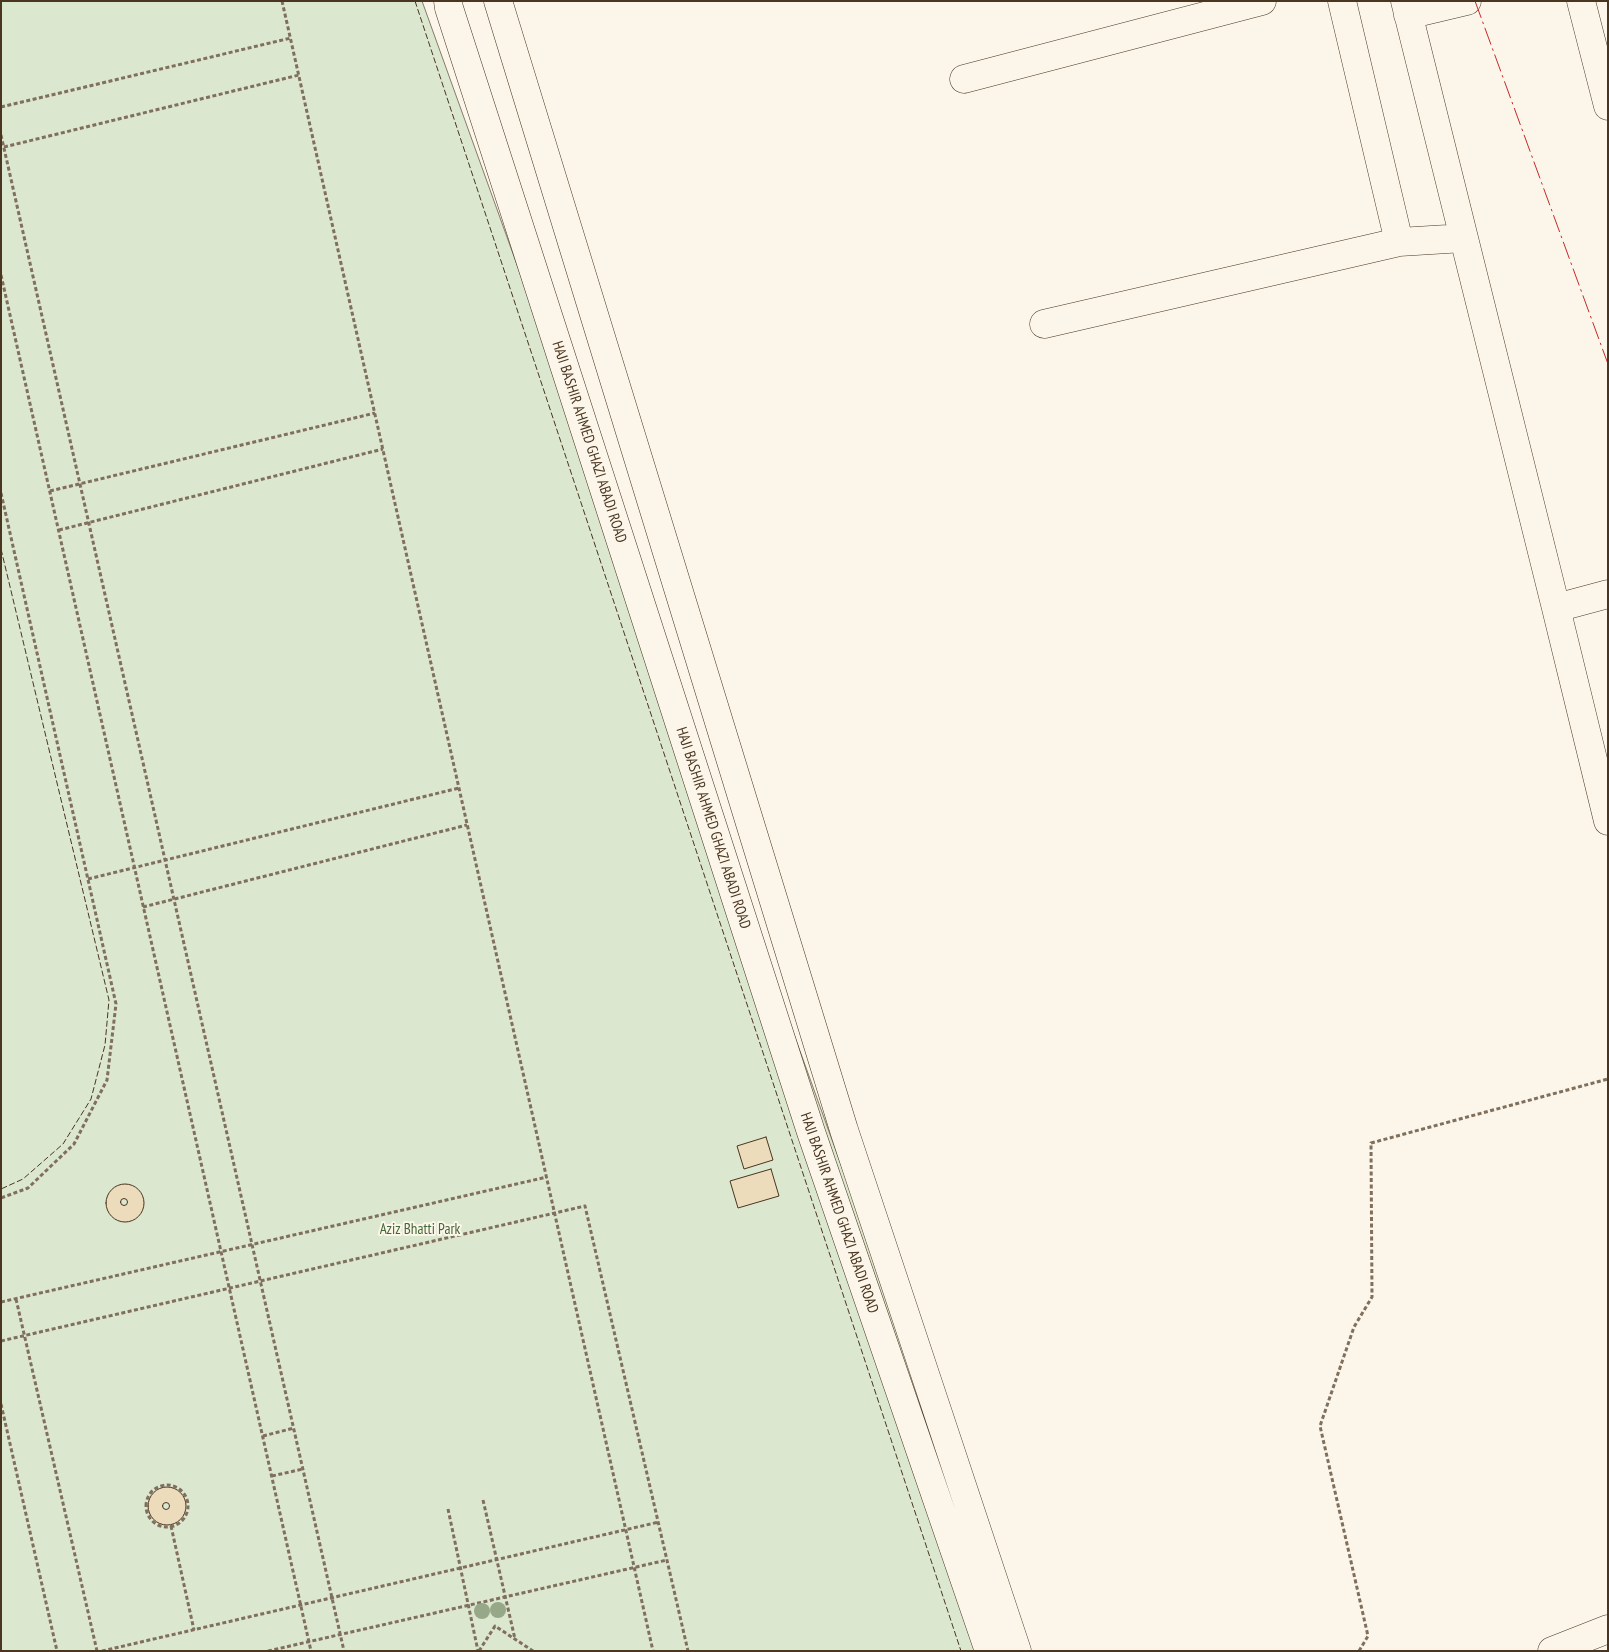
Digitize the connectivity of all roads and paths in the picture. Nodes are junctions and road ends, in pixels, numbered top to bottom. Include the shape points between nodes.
1 (282, 1) edge
2 (448, 1) edge
3 (498, 1) edge
4 (1262, 1) edge
5 (1342, 1) edge
6 (1467, 1) edge
7 (1581, 1) edge
8 (1406, 8) edge
9 (291, 38) junction
10 (299, 75) junction
11 (964, 79) dead end
12 (1608, 106) edge
13 (1, 107) edge
14 (1, 134) edge
15 (4, 147) junction
16 (1464, 238) junction
17 (1399, 242) junction
18 (1, 275) edge
19 (1044, 324) dead end
20 (375, 413) junction
21 (383, 449) junction
22 (80, 483) junction
23 (50, 490) junction
24 (1, 493) edge
25 (89, 523) junction
26 (59, 530) junction
27 (1608, 594) edge
28 (1556, 608) junction
29 (460, 788) junction
30 (1608, 822) edge
31 (468, 824) junction
32 (165, 859) junction
33 (134, 867) junction
34 (88, 879) junction
35 (174, 899) junction
36 (143, 907) junction
37 (1608, 1079) edge
38 (547, 1177) junction
39 (1, 1198) edge
40 (555, 1213) junction
41 (252, 1245) junction
42 (221, 1252) junction
43 (260, 1281) junction
44 (229, 1289) junction
45 (16, 1299) junction
46 (1, 1302) edge
47 (24, 1335) junction
48 (1, 1341) edge
49 (1, 1404) edge
50 (294, 1428) junction
51 (262, 1436) junction
52 (303, 1469) junction
53 (272, 1476) junction
54 (483, 1500) dead end
55 (448, 1509) dead end
56 (659, 1522) junction
57 (171, 1526) junction
58 (627, 1530) junction
59 (496, 1560) junction
60 (667, 1560) junction
61 (635, 1567) junction
62 (505, 1596) junction
63 (332, 1598) junction
64 (300, 1605) junction
65 (468, 1605) junction
66 (1608, 1628) edge
67 (194, 1630) junction
68 (340, 1634) junction
69 (515, 1639) junction
70 (309, 1642) junction
71 (57, 1651) edge
72 (97, 1651) edge
73 (102, 1651) edge
74 (268, 1651) edge
75 (311, 1651) edge
76 (344, 1651) edge
77 (479, 1651) edge
78 (533, 1651) edge
79 (653, 1651) edge
80 (688, 1651) edge
81 (989, 1651) edge
82 (1017, 1651) edge
83 (1359, 1651) edge
84 (1552, 1651) edge

1 - 9 path
2 - 81 street, HAJI BASHIR AHMED GHAZI ABADI ROAD via 811,1132
3 - 82 street, HAJI BASHIR AHMED GHAZI ABADI ROAD via 841,1120
4 - 11 street
5 - 17 street
6 - 8 street
7 - 12 street
8 - 16 street
9 - 10 path
9 - 13 path
10 - 15 path
10 - 20 path
14 - 15 path
15 - 22 path
16 - 17 street
16 - 28 street
17 - 19 street
18 - 23 path
20 - 21 path
20 - 22 path
21 - 25 path
21 - 29 path
22 - 23 path
22 - 25 path
23 - 26 path
24 - 34 path
25 - 26 path
25 - 32 path
26 - 33 path
27 - 28 street
28 - 30 street
29 - 31 path
29 - 32 path
31 - 35 path
31 - 38 path
32 - 33 path
32 - 35 path
33 - 34 path
33 - 36 path
34 - 39 path via 116,1004 107,1080 74,1144 28,1188
35 - 36 path
35 - 41 path
36 - 42 path
37 - 83 path via 1371,1143 1372,1297 1354,1327 1320,1426 1368,1636
38 - 40 path
38 - 41 path
40 - 43 path
40 - 56 path via 585,1206
40 - 58 path
41 - 42 path
41 - 43 path
42 - 44 path
42 - 45 path
43 - 44 path
43 - 50 path
44 - 47 path
44 - 51 path
45 - 46 path
45 - 47 path
47 - 48 path
47 - 72 path
49 - 71 path
50 - 51 path
50 - 52 path
51 - 53 path
52 - 53 path
52 - 63 path
53 - 64 path
54 - 59 path
55 - 65 path
56 - 58 path
56 - 60 path
57 - 57 path via 160,1526 147,1510 152,1491 164,1485 182,1491 188,1503 186,1517
57 - 67 path
58 - 59 path
58 - 61 path
59 - 62 path
59 - 63 path
60 - 61 path
60 - 80 path
61 - 62 path
61 - 79 path
62 - 65 path
62 - 69 path
63 - 64 path
63 - 68 path
64 - 67 path
64 - 70 path
65 - 68 path
65 - 77 path
66 - 84 street
67 - 73 path
68 - 70 path
68 - 76 path
69 - 77 path via 495,1626
69 - 78 path
70 - 74 path
70 - 75 path

